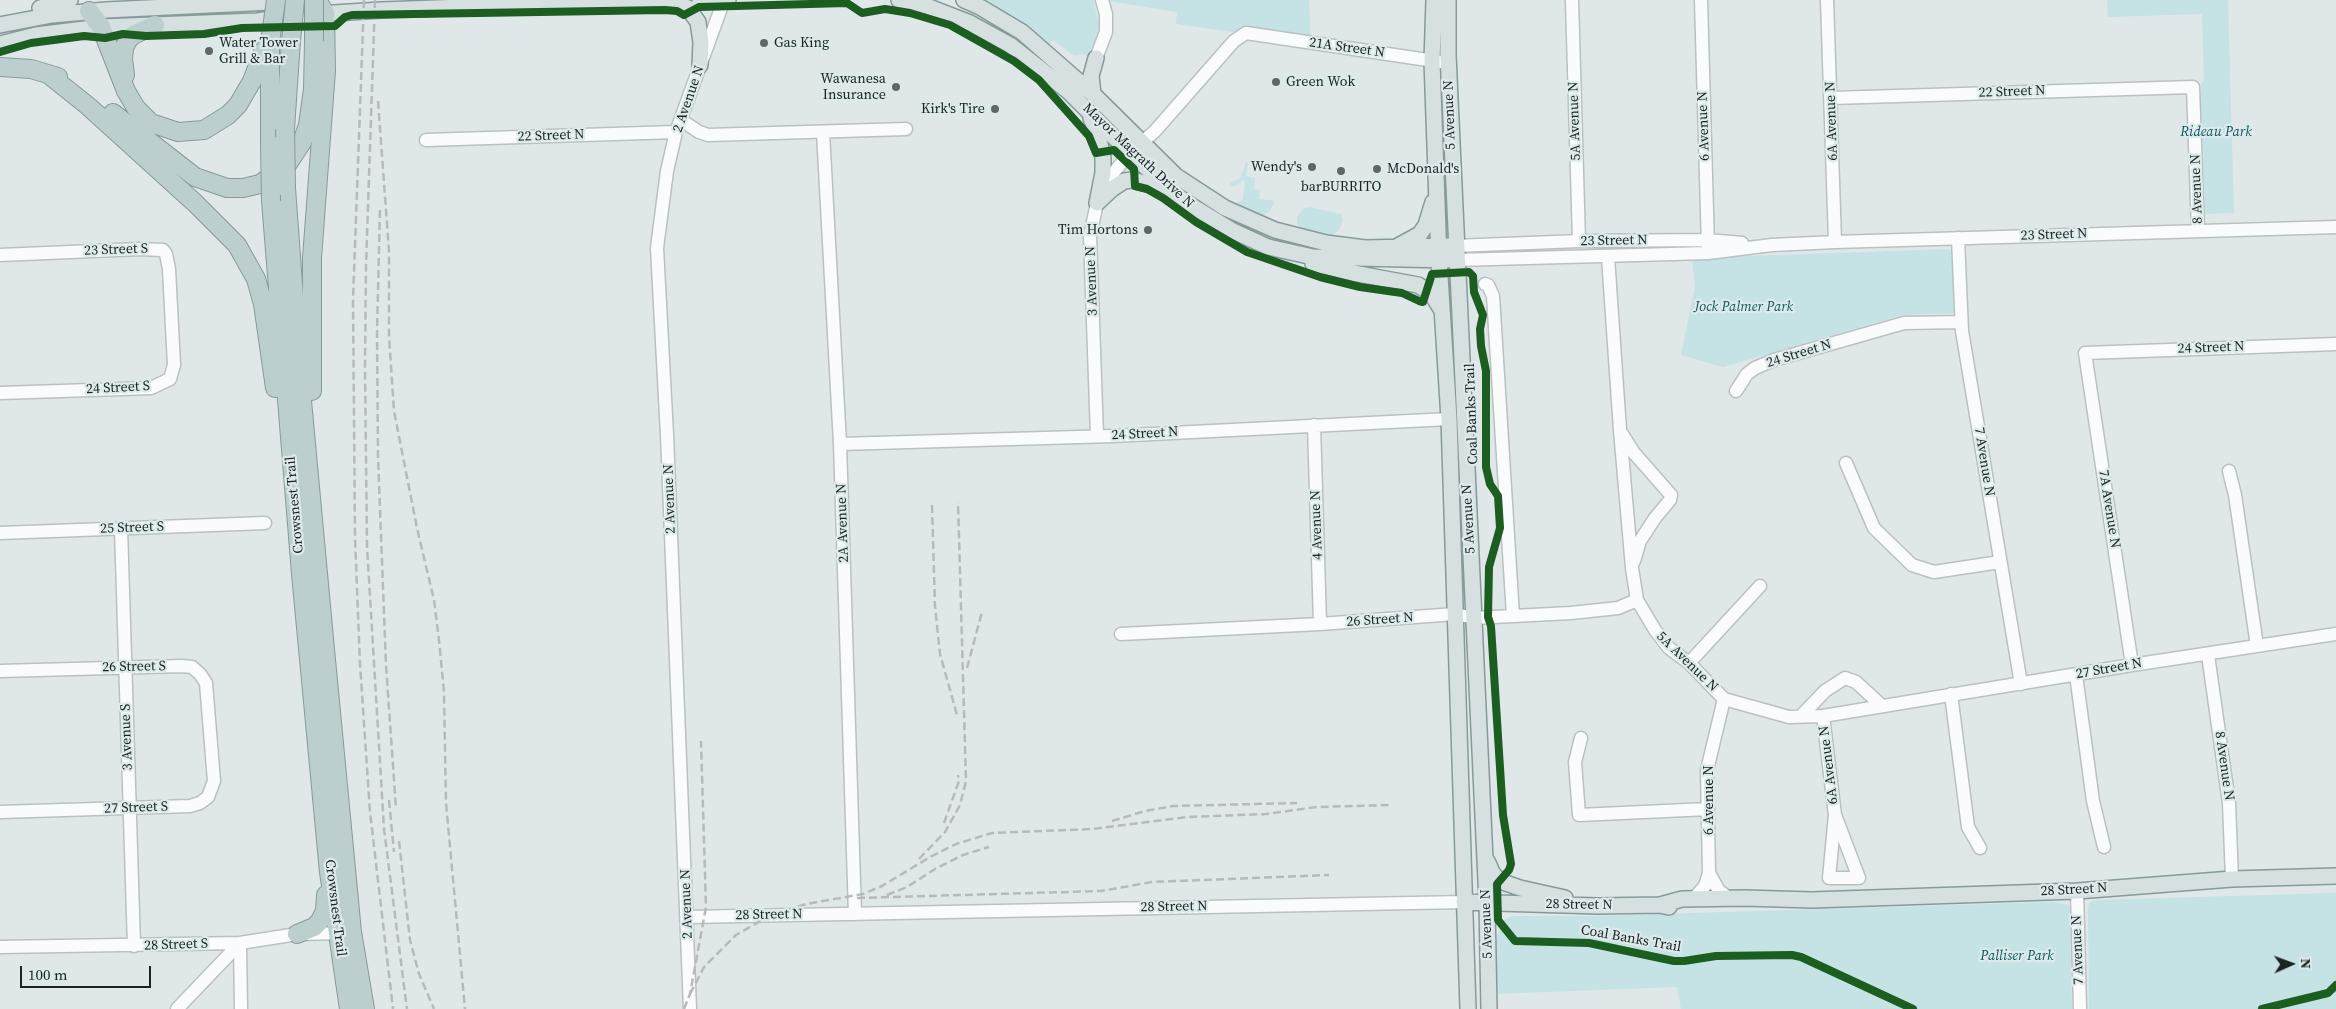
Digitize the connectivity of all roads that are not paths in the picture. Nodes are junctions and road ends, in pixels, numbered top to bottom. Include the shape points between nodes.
1 (70, 0) edge
2 (276, 0) edge
3 (295, 0) edge
4 (659, 0) edge
5 (668, 0) edge
6 (700, 0) edge
7 (726, 0) edge
8 (900, 0) edge
9 (964, 0) edge
10 (1102, 0) edge
11 (1434, 0) edge
12 (1448, 0) edge
13 (1572, 0) edge
14 (1701, 0) edge
15 (1827, 0) edge
16 (317, 3) edge
17 (121, 4) edge
18 (106, 5) edge
19 (89, 12) junction
20 (0, 24) edge
21 (155, 25) junction
22 (110, 27) junction
23 (1246, 33) joint
24 (270, 42) junction
25 (0, 44) edge
26 (1096, 58) junction
27 (1432, 61) junction
28 (1448, 62) junction
29 (700, 65) junction
30 (0, 67) edge
31 (1064, 69) junction
32 (48, 74) junction
33 (2193, 87) joint
34 (126, 90) junction
35 (1093, 94) junction
36 (1831, 98) junction
37 (1089, 112) junction
38 (678, 126) junction
39 (906, 129) dead end
40 (823, 132) junction
41 (426, 140) dead end
42 (1142, 143) junction
43 (1130, 153) junction
44 (1436, 184) junction
45 (1173, 191) junction
46 (1097, 204) junction
47 (2336, 227) edge
48 (2198, 231) junction
49 (1958, 238) junction
50 (1579, 241) junction
51 (1835, 242) junction
52 (1708, 246) junction
53 (1395, 248) junction
54 (1279, 250) junction
55 (1439, 253) junction
56 (1456, 253) junction
57 (0, 255) edge
58 (1608, 256) junction
59 (1486, 284) dead end
60 (1442, 311) junction
61 (172, 317) joint
62 (1961, 322) junction
63 (2336, 344) edge
64 (2085, 353) joint
65 (1736, 391) dead end
66 (0, 393) edge
67 (1449, 420) junction
68 (1314, 425) junction
69 (1620, 430) junction
70 (1097, 436) junction
71 (840, 444) junction
72 (1846, 462) dead end
73 (2229, 471) dead end
74 (265, 523) dead end
75 (121, 528) junction
76 (0, 533) edge
77 (2000, 562) junction
78 (1632, 568) junction
79 (318, 572) junction
80 (301, 574) junction
81 (1760, 586) dead end
82 (1637, 600) junction
83 (1455, 614) junction
84 (1513, 616) junction
85 (1474, 618) junction
86 (1320, 624) junction
87 (1121, 634) dead end
88 (2336, 636) edge
89 (2258, 646) junction
90 (2208, 655) junction
91 (1688, 663) junction
92 (2132, 665) junction
93 (124, 667) junction
94 (0, 671) edge
95 (2076, 675) junction
96 (2021, 684) junction
97 (1951, 694) junction
98 (1724, 699) junction
99 (1882, 706) junction
100 (1801, 716) junction
101 (1823, 716) junction
102 (211, 737) joint
103 (1580, 738) dead end
104 (130, 808) junction
105 (1708, 809) junction
106 (0, 812) edge
107 (1835, 815) junction
108 (2104, 847) dead end
109 (1980, 848) dead end
110 (1484, 851) junction
111 (329, 872) junction
112 (1709, 873) junction
113 (2336, 876) edge
114 (2232, 879) junction
115 (2077, 891) junction
116 (1729, 898) junction
117 (1693, 899) junction
118 (1812, 900) junction
119 (1464, 902) junction
120 (1487, 903) junction
121 (1660, 905) junction
122 (1598, 906) junction
123 (855, 914) junction
124 (688, 917) junction
125 (344, 933) junction
126 (297, 934) junction
127 (240, 943) junction
128 (134, 946) junction
129 (0, 947) edge
130 (177, 1009) edge
131 (242, 1009) edge
132 (349, 1009) edge
133 (365, 1009) edge
134 (690, 1009) edge
135 (1468, 1009) edge
136 (1489, 1009) edge
137 (2080, 1009) edge

1 - 20 main road via 26,12
2 - 24 highway, Crowsnest Trail, bridge
3 - 79 highway, Crowsnest Trail, bridge via 285,129 286,188
4 - 16 main road
5 - 29 main road via 688,8 698,22
6 - 7 main road
7 - 29 street, 2 Avenue N
8 - 37 main road, Mayor Magrath Drive N via 946,13 1010,45
9 - 31 main road, Mayor Magrath Drive N via 1022,32
10 - 26 street via 1106,32
11 - 27 main road, 5 Avenue N
12 - 28 main road, 5 Avenue N
13 - 50 street, 5A Avenue N
14 - 52 street, 6 Avenue N
15 - 36 street, 6A Avenue N
16 - 17 main road
16 - 21 main road via 256,21
16 - 32 highway, bridge via 308,125 287,166 260,184 243,188 220,186 195,177 94,98 66,80
16 - 79 highway via 325,110 311,296
17 - 18 main road
17 - 22 main road
18 - 19 main road
18 - 22 main road
19 - 20 main road
19 - 22 highway
21 - 22 main road
21 - 34 highway via 133,35 124,48
22 - 25 main road via 36,35
22 - 34 highway
23 - 27 street, 21A Street N
23 - 42 street, 3 Avenue N via 1234,41
24 - 34 highway via 238,105 204,130 178,132 151,123 136,108
24 - 80 highway, Crowsnest Trail, bridge via 271,201
26 - 31 main road via 1085,66
26 - 35 main road via 1091,76
27 - 28 street, 21A Street N
27 - 44 main road, 5 Avenue N
28 - 56 main road, 5 Avenue N
29 - 38 street, 2 Avenue N
30 - 32 highway
31 - 35 main road, Mayor Magrath Drive N
32 - 80 highway via 213,219 248,261 263,304
33 - 36 street, 22 Street N
33 - 48 street, 8 Avenue N
35 - 42 main road, Mayor Magrath Drive N
36 - 51 street, 6A Avenue N
37 - 43 main road, Mayor Magrath Drive N
37 - 46 main road via 1103,158
38 - 40 street via 708,134
38 - 41 street, 22 Street N
38 - 124 street, 2 Avenue N via 667,171 657,248
39 - 40 street
40 - 71 street, 2A Avenue N
42 - 43 street, 3 Avenue N
42 - 53 main road, Mayor Magrath Drive N via 1196,191 1253,222 1326,243
43 - 45 main road, Mayor Magrath Drive N
43 - 46 street, 3 Avenue N via 1106,183
44 - 53 main road via 1432,208 1420,234
44 - 55 main road, 5 Avenue N
45 - 46 main road via 1132,180 1112,189
45 - 54 main road, Mayor Magrath Drive N via 1214,221
46 - 70 street, 3 Avenue N via 1090,236
47 - 48 street, 23 Street N
48 - 49 street, 23 Street N
49 - 51 street, 23 Street N
49 - 62 street, 7 Avenue N
50 - 52 street, 23 Street N
50 - 56 street, 23 Street N
51 - 52 street, 23 Street N
52 - 58 street, 23 Street N
53 - 55 main road, Mayor Magrath Drive N
54 - 55 main road, Mayor Magrath Drive N via 1320,257
54 - 60 main road via 1323,266 1418,285 1432,293
55 - 56 main road, Mayor Magrath Drive N
55 - 60 main road, 5 Avenue N
56 - 58 street, 23 Street N
56 - 85 main road, 5 Avenue N
57 - 61 street, 23 Street S via 163,250 169,269
58 - 69 street, 5A Avenue N
59 - 84 street via 1494,296
60 - 67 main road, 5 Avenue N
61 - 66 street, 24 Street S via 174,365 170,379 162,384 151,388
62 - 65 street, 24 Street N via 1904,323 1774,360 1747,374
62 - 77 street, 7 Avenue N
63 - 64 street, 24 Street N
64 - 92 street, 7A Avenue N
67 - 68 street, 24 Street N
67 - 83 main road, 5 Avenue N
68 - 70 street, 24 Street N
68 - 86 street, 4 Avenue N
69 - 78 street, 5A Avenue N
69 - 78 street, 5A Avenue N via 1634,453 1671,495 1640,542
70 - 71 street, 24 Street N
71 - 123 street, 2A Avenue N
72 - 77 street via 1874,528 1912,565 1934,572
73 - 89 street via 2236,495
74 - 75 street, 25 Street S
75 - 76 street, 25 Street S
75 - 93 street, 3 Avenue S
77 - 96 street, 7 Avenue N
78 - 82 street, 5A Avenue N
79 - 125 highway, Crowsnest Trail
80 - 111 highway, Crowsnest Trail
81 - 91 street
82 - 84 street, 26 Street N via 1618,608
82 - 91 street, 5A Avenue N via 1655,630
83 - 85 street, 26 Street N
83 - 86 street, 26 Street N
83 - 119 main road, 5 Avenue N
84 - 85 street, 26 Street N
85 - 110 main road, 5 Avenue N
86 - 87 street, 26 Street N
88 - 89 street, 27 Street N
89 - 90 street, 27 Street N
90 - 92 street, 27 Street N
90 - 114 street, 8 Avenue N via 2229,803
91 - 98 street, 5A Avenue N
92 - 95 street, 27 Street N
93 - 94 street, 26 Street S
93 - 102 street, 26 Street S via 182,666 195,669 206,683
93 - 104 street, 3 Avenue S
95 - 96 street, 27 Street N
95 - 108 street via 2093,801
96 - 97 street, 27 Street N
97 - 99 street, 27 Street N
97 - 109 street via 1968,827
98 - 100 street, 27 Street N via 1789,717
98 - 105 street, 6 Avenue N via 1707,770
99 - 100 street via 1856,682 1846,678 1825,691
99 - 101 street, 27 Street N
100 - 101 street, 27 Street N
101 - 107 street, 6A Avenue N
102 - 104 street, 27 Street S via 214,781 204,800 190,806
103 - 105 street via 1575,762 1579,815
104 - 106 street, 27 Street S
104 - 128 street, 3 Avenue S
105 - 112 street, 6 Avenue N
107 - 107 street, 6A Avenue N via 1829,878 1859,878 1856,869
110 - 120 main road, 5 Avenue N
110 - 122 main road via 1492,874 1500,881
111 - 125 highway, Crowsnest Trail
111 - 126 highway via 323,917 314,927
112 - 116 street via 1719,891
112 - 117 street, 6 Avenue N via 1705,886
113 - 114 main road, 28 Street N
114 - 115 main road, 28 Street N
115 - 118 main road, 28 Street N
115 - 137 street, 7 Avenue N
116 - 117 main road, 28 Street N
116 - 118 main road, 28 Street N
117 - 121 main road, 28 Street N
118 - 121 main road, 28 Street N via 1746,908 1680,910
119 - 120 main road, 28 Street N
119 - 123 street, 28 Street N
119 - 135 main road, 5 Avenue N
120 - 122 main road, 28 Street N
120 - 136 main road, 5 Avenue N
121 - 122 main road, 28 Street N
123 - 124 street, 28 Street N
124 - 134 street, 2 Avenue N
125 - 126 street, 28 Street S
125 - 132 highway, Crowsnest Trail
125 - 133 highway, Crowsnest Trail
126 - 127 street, 28 Street S
127 - 128 street, 28 Street S
127 - 130 street
127 - 131 street
128 - 129 street, 28 Street S

